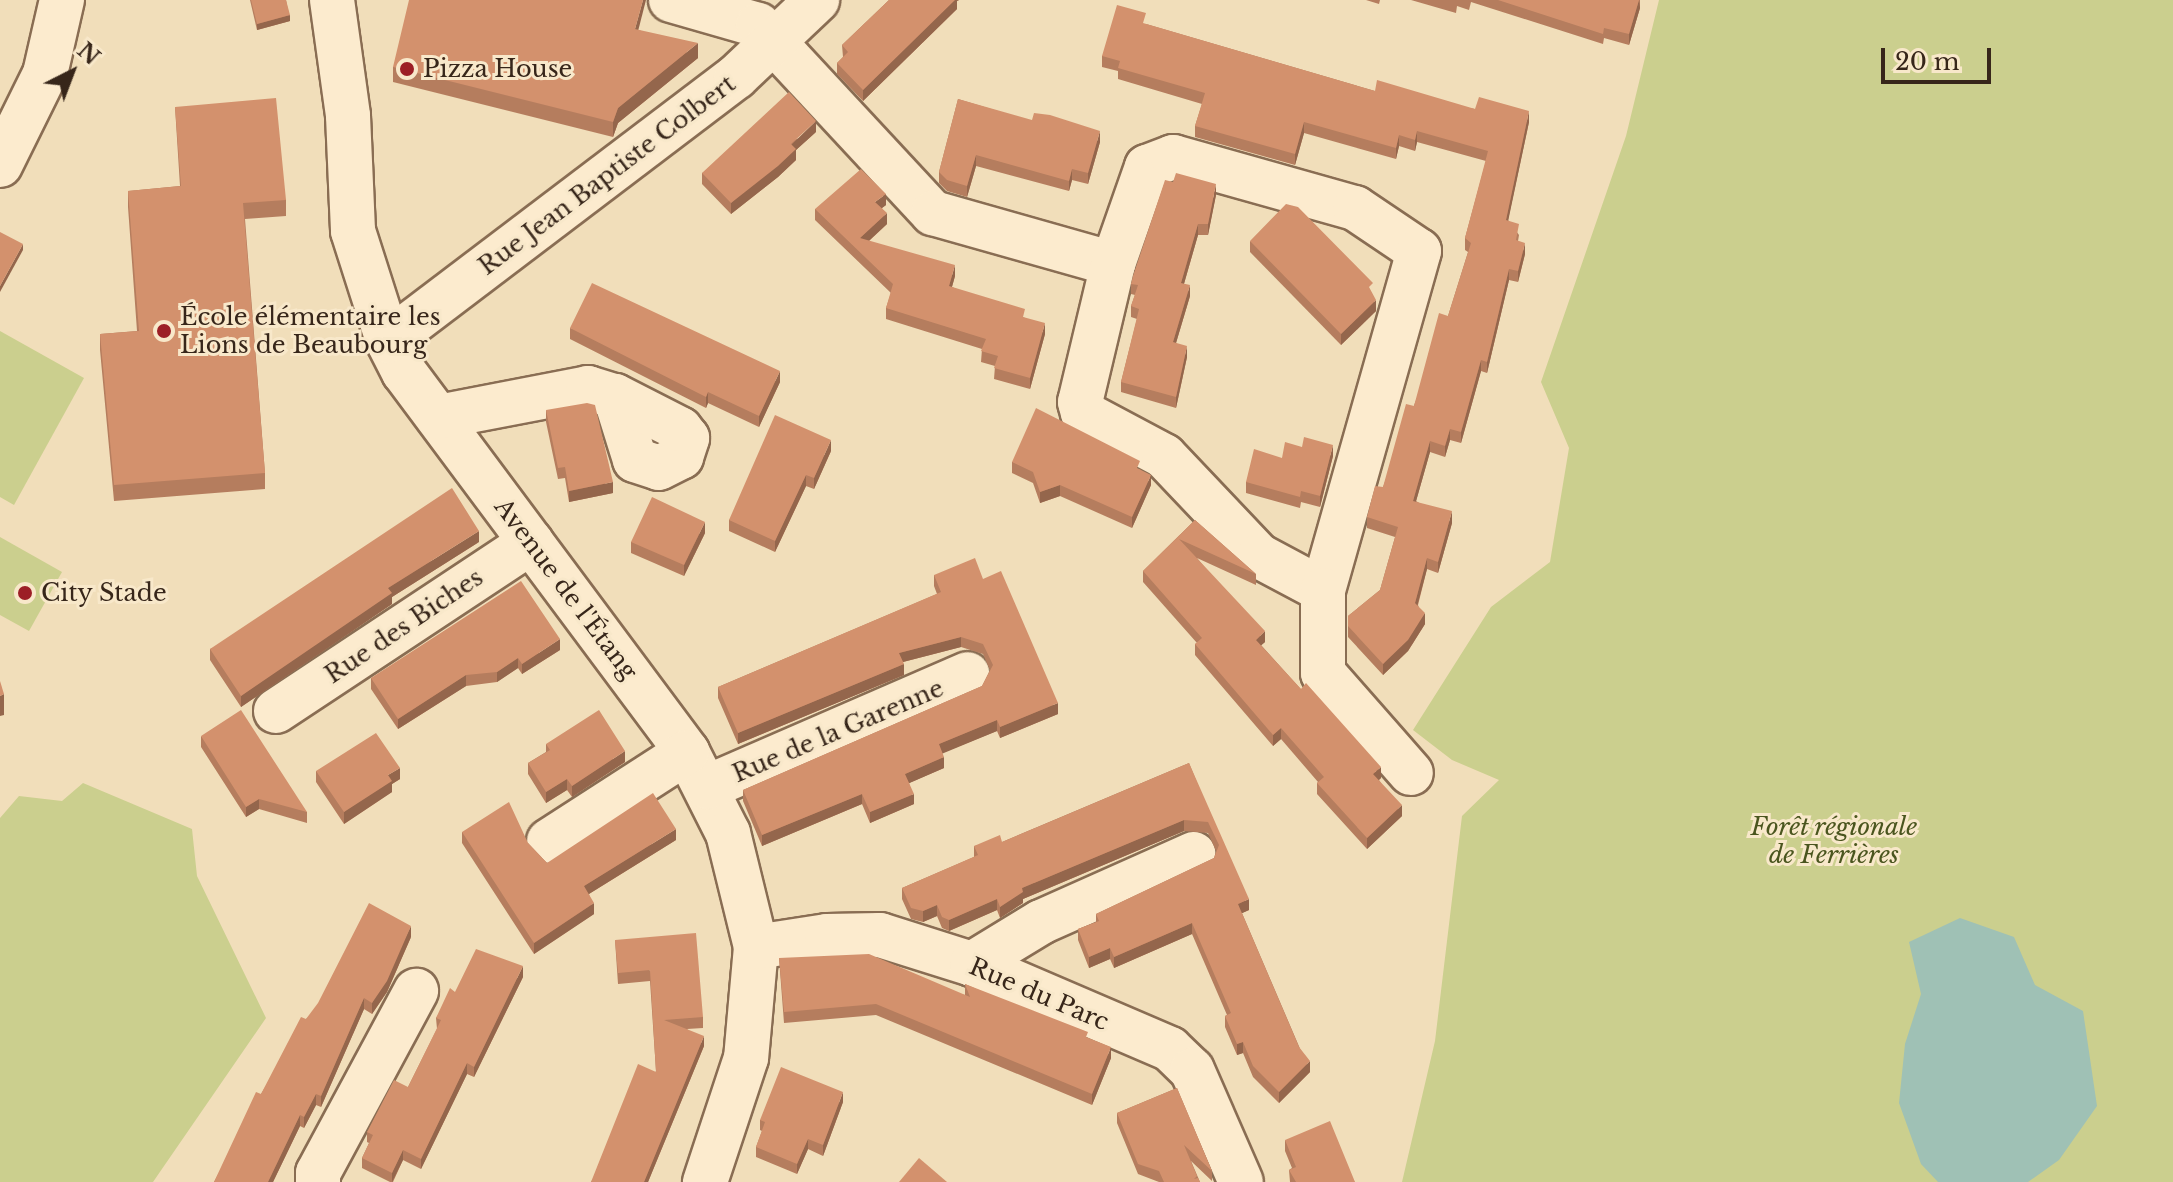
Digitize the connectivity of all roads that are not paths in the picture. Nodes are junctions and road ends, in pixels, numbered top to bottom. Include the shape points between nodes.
1 (62, 0) edge
2 (332, 0) edge
3 (671, 0) edge
4 (817, 0) edge
5 (774, 41) junction
6 (0, 165) edge
7 (1113, 264) junction
8 (388, 341) junction
9 (615, 396) dead end
10 (438, 417) junction
11 (531, 542) junction
12 (1323, 590) junction
13 (968, 674) dead end
14 (276, 711) dead end
15 (698, 769) junction
16 (1411, 773) dead end
17 (549, 841) dead end
18 (1194, 854) dead end
19 (756, 947) junction
20 (972, 964) junction
21 (416, 991) dead end
22 (318, 1182) edge
23 (705, 1182) edge
24 (1241, 1182) edge

1 - 6 street via 45,74
2 - 8 street, Avenue de l'Étang via 348,116 353,231
3 - 5 street via 758,25
4 - 5 street, Rue Jean Baptiste Colbert
5 - 7 street via 933,213
5 - 8 street, Rue Jean Baptiste Colbert via 736,77
7 - 12 street via 1080,402 1083,413 1164,456 1259,556
7 - 12 street via 1147,167 1173,157 1355,208 1419,251
8 - 10 street, Avenue de l'Étang
9 - 10 street via 588,388
10 - 11 street, Avenue de l'Étang
11 - 14 street, Rue des Biches
11 - 15 street, Avenue de l'Étang
12 - 16 street via 1323,673
13 - 15 street, Rue de la Garenne
15 - 17 street, Rue de la Garenne
15 - 19 street, Avenue de l'Étang via 728,833
18 - 20 street via 1041,922
19 - 20 street, Rue du Parc via 827,936 880,935
19 - 23 street, Avenue de l'Étang via 746,1058
20 - 24 street, Rue du Parc via 1182,1057
21 - 22 street via 318,1173

